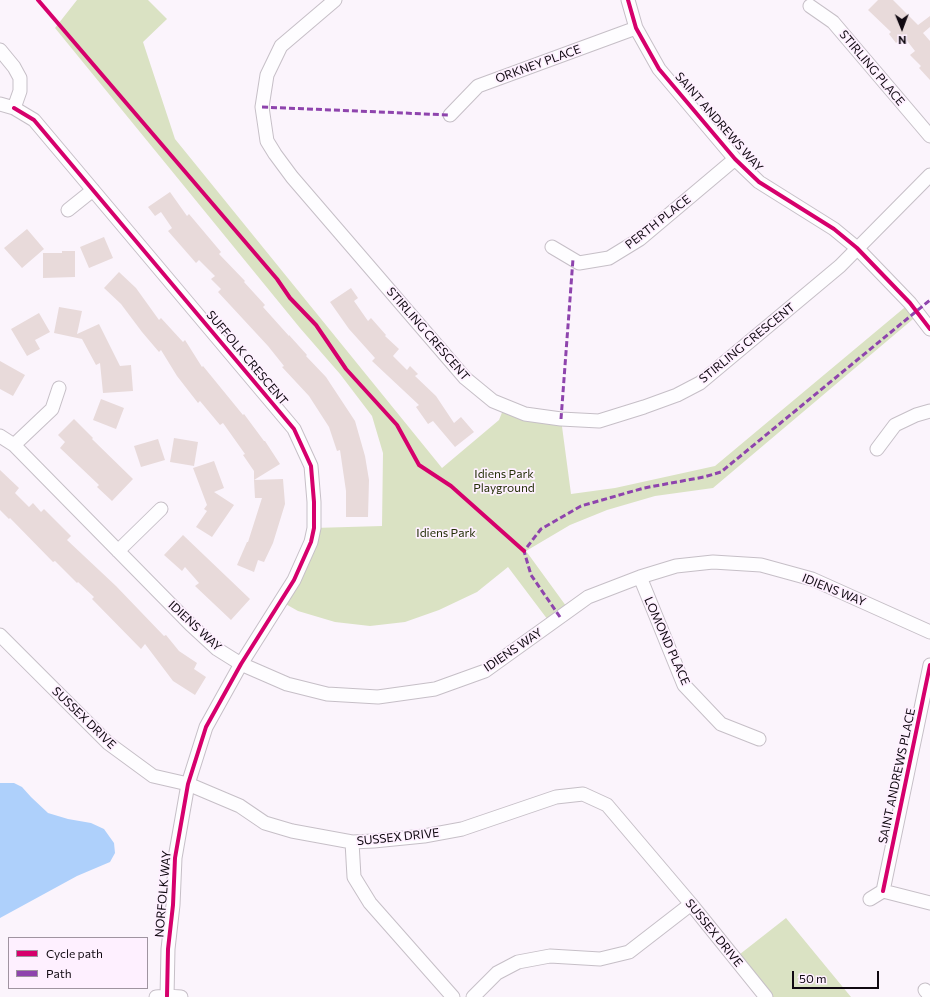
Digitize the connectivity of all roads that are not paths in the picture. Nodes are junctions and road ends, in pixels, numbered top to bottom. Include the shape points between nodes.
1 (335, 0) edge
2 (628, 0) edge
3 (810, 6) dead end
4 (636, 28) junction
5 (0, 50) edge
6 (0, 104) edge
7 (14, 108) junction
8 (450, 115) dead end
9 (930, 136) edge
10 (735, 159) junction
11 (930, 175) edge
12 (93, 190) junction
13 (68, 210) dead end
14 (552, 247) dead end
15 (857, 248) junction
16 (930, 329) edge
17 (59, 388) dead end
18 (930, 411) edge
19 (0, 436) edge
20 (14, 445) junction
21 (877, 449) dead end
22 (161, 509) dead end
23 (118, 551) junction
24 (640, 577) junction
25 (930, 632) edge
26 (0, 635) edge
27 (241, 664) junction
28 (930, 665) edge
29 (759, 739) dead end
30 (188, 784) junction
31 (352, 842) junction
32 (883, 891) junction
33 (870, 899) dead end
34 (930, 903) edge
35 (691, 904) junction
36 (163, 997) edge
37 (181, 997) edge
38 (453, 997) edge
39 (473, 997) edge
40 (766, 997) edge

1 - 15 street, STIRLING CRESCENT via 280,46 267,75 262,107 267,141 292,177 465,378 493,401 525,414 599,421 676,395 700,383 840,266
2 - 4 street, SAINT ANDREWS WAY
3 - 9 street, STIRLING PLACE via 833,22
4 - 8 street, ORKNEY PLACE via 478,86
4 - 10 street, SAINT ANDREWS WAY via 659,69
5 - 7 street via 20,78 20,91
6 - 7 street, SUFFOLK CRESCENT
7 - 12 street, SUFFOLK CRESCENT via 34,120
10 - 14 street, PERTH PLACE via 640,239 609,258 579,263
10 - 15 street, SAINT ANDREWS WAY via 759,182 834,230
11 - 15 street
12 - 13 street
12 - 27 street, SUFFOLK CRESCENT via 294,429 311,466 314,502 311,542 282,602
15 - 16 street, SAINT ANDREWS WAY via 910,303
17 - 20 street via 52,409
18 - 21 street via 895,425
19 - 20 street, IDIENS WAY
20 - 23 street, IDIENS WAY
22 - 23 street
23 - 27 street, IDIENS WAY via 217,649
24 - 25 street, IDIENS WAY via 676,566 713,562 760,565 812,579
24 - 27 street, IDIENS WAY via 588,597 485,671 435,689 378,697 327,694 287,684
24 - 29 street, LOMOND PLACE via 684,685 721,724
26 - 30 street, SUSSEX DRIVE via 108,743 153,776
27 - 30 street, NORFOLK WAY via 206,728
28 - 32 street, SAINT ANDREWS PLACE
30 - 31 street, SUSSEX DRIVE via 240,806 266,823 292,831
30 - 36 street, NORFOLK WAY via 175,858 173,905
31 - 35 street, SUSSEX DRIVE via 424,836 462,829 556,797 583,794 607,805
31 - 38 street via 354,878 370,903
32 - 33 street
32 - 34 street
35 - 39 street via 629,952 600,959 550,956 518,962 497,973
35 - 40 street, SUSSEX DRIVE
36 - 37 street

